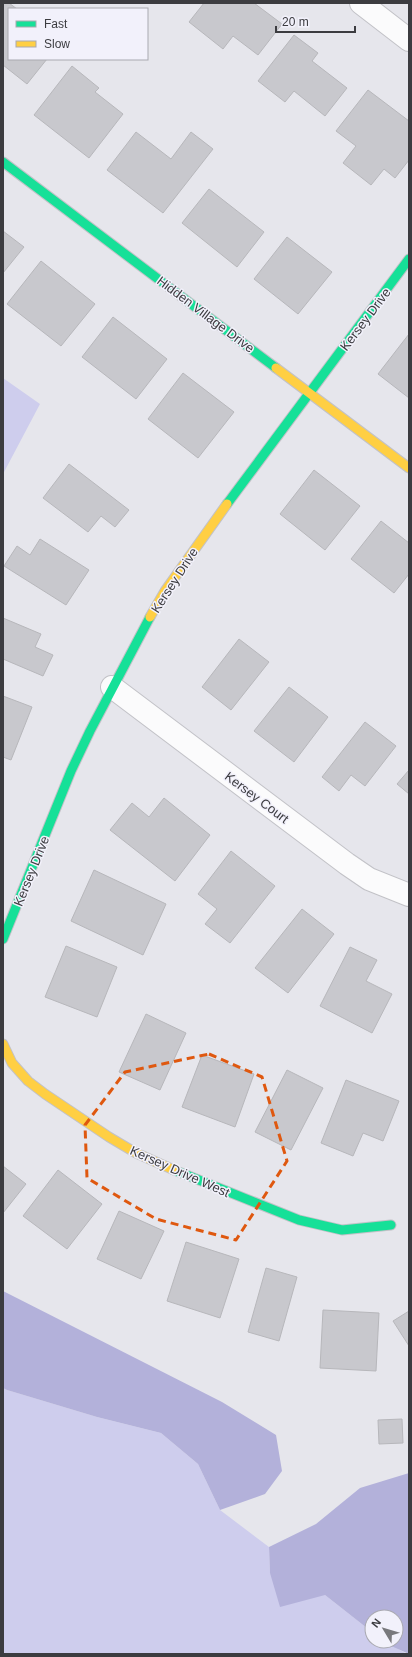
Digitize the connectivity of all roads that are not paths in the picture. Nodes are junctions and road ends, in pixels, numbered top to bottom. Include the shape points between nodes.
1 (361, 3) edge
2 (409, 40) edge
3 (3, 162) edge
4 (409, 259) edge
5 (310, 392) junction
6 (409, 468) edge
7 (112, 687) junction
8 (409, 895) edge
9 (3, 939) edge
10 (3, 1044) edge
11 (391, 1225) dead end

1 - 2 street
3 - 5 street, Hidden Village Drive
4 - 5 street, Kersey Drive
5 - 6 street, Hidden Village Drive
5 - 7 street, Kersey Drive via 165,591
7 - 8 street, Kersey Court via 347,864 369,879
7 - 9 street, Kersey Drive via 72,771
10 - 11 street, Kersey Drive West via 12,1063 44,1094 136,1153 193,1180 299,1220 342,1230

